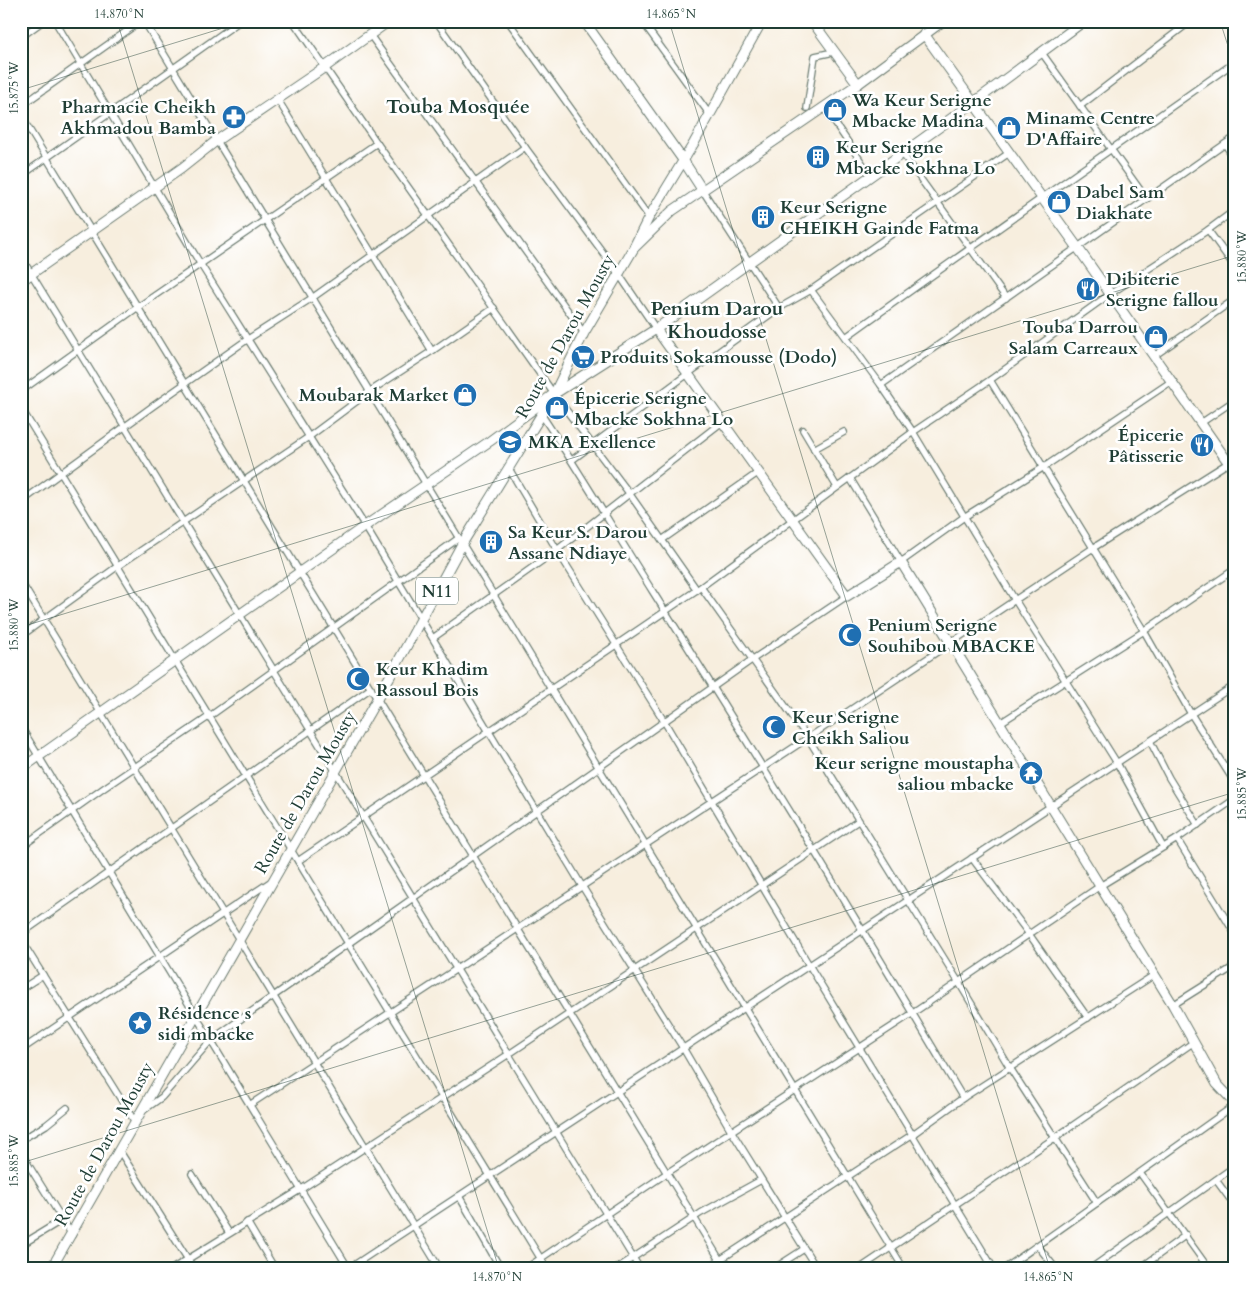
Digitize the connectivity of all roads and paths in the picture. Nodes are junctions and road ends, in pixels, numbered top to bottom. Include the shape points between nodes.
1 (43, 21) edge
2 (55, 21) edge
3 (143, 21) edge
4 (240, 21) edge
5 (292, 21) edge
6 (389, 21) edge
7 (436, 21) edge
8 (508, 21) edge
9 (584, 21) edge
10 (642, 21) edge
11 (762, 21) edge
12 (812, 21) edge
13 (943, 21) edge
14 (1084, 21) edge
15 (1192, 21) edge
16 (924, 34) junction
17 (370, 35) junction
18 (21, 37) edge
19 (833, 50) junction
20 (1042, 53) junction
21 (1235, 62) edge
22 (81, 64) junction
23 (325, 67) junction
24 (173, 69) junction
25 (858, 84) junction
26 (278, 100) junction
27 (973, 103) junction
28 (21, 106) edge
29 (1080, 106) junction
30 (824, 107) junction
31 (807, 108) dead end
32 (111, 113) junction
33 (710, 115) junction
34 (21, 116) edge
35 (1235, 137) edge
36 (216, 141) junction
37 (377, 143) junction
38 (1225, 144) junction
39 (524, 147) junction
40 (1111, 150) junction
41 (902, 153) junction
42 (1009, 153) junction
43 (47, 158) junction
44 (683, 160) junction
45 (1235, 160) edge
46 (21, 176) edge
47 (871, 176) junction
48 (327, 178) junction
49 (475, 182) junction
50 (154, 187) junction
51 (703, 191) junction
52 (1042, 198) junction
53 (1146, 198) junction
54 (938, 203) junction
55 (1235, 210) edge
56 (428, 216) junction
57 (649, 217) junction
58 (265, 220) junction
59 (1208, 230) junction
60 (92, 231) junction
61 (634, 248) junction
62 (970, 248) junction
63 (1078, 248) junction
64 (373, 254) junction
65 (21, 257) edge
66 (750, 262) junction
67 (201, 265) junction
68 (1235, 267) edge
69 (618, 273) junction
70 (32, 274) junction
71 (21, 281) edge
72 (811, 290) junction
73 (1110, 294) junction
74 (312, 298) junction
75 (1006, 298) junction
76 (1235, 300) edge
77 (138, 307) junction
78 (494, 308) junction
79 (779, 308) junction
80 (656, 329) junction
81 (584, 333) junction
82 (846, 337) junction
83 (248, 339) junction
84 (78, 349) junction
85 (432, 351) junction
86 (1154, 356) junction
87 (689, 373) junction
88 (990, 380) junction
89 (1172, 381) junction
90 (185, 384) junction
91 (881, 385) junction
92 (21, 391) edge
93 (369, 392) junction
94 (554, 394) junction
95 (1235, 400) edge
96 (21, 408) edge
97 (541, 414) junction
98 (722, 422) junction
99 (1201, 423) junction
100 (125, 426) junction
101 (803, 430) dead end
102 (844, 432) dead end
103 (913, 432) junction
104 (310, 436) junction
105 (593, 444) junction
106 (814, 450) junction
107 (572, 460) junction
108 (508, 467) junction
109 (1044, 467) junction
110 (1233, 469) edge
111 (759, 472) junction
112 (61, 473) junction
113 (850, 478) junction
114 (244, 481) junction
115 (426, 485) junction
116 (837, 487) junction
117 (629, 493) junction
118 (21, 502) edge
119 (604, 514) junction
120 (964, 517) junction
121 (792, 519) junction
122 (183, 522) junction
123 (365, 526) junction
124 (662, 540) junction
125 (460, 541) junction
126 (1093, 548) junction
127 (556, 550) junction
128 (901, 562) junction
129 (118, 566) junction
130 (1235, 569) edge
131 (300, 573) junction
132 (398, 581) junction
133 (21, 582) edge
134 (699, 589) junction
135 (494, 596) junction
136 (847, 596) junction
137 (1015, 600) junction
138 (665, 611) junction
139 (240, 615) junction
140 (44, 619) junction
141 (421, 620) junction
142 (333, 627) junction
143 (1144, 631) junction
144 (21, 636) edge
145 (433, 638) junction
146 (951, 643) junction
147 (616, 645) junction
148 (753, 659) junction
149 (176, 661) junction
150 (274, 670) junction
151 (1065, 681) junction
152 (1235, 685) edge
153 (713, 687) junction
154 (371, 688) junction
155 (551, 689) junction
156 (376, 698) junction
157 (101, 713) junction
158 (1191, 714) junction
159 (210, 716) junction
160 (664, 721) junction
161 (1000, 723) junction
162 (21, 727) edge
163 (311, 730) junction
164 (490, 731) junction
165 (808, 738) junction
166 (1150, 740) junction
167 (39, 757) junction
168 (1116, 763) junction
169 (134, 767) junction
170 (598, 767) junction
171 (762, 768) junction
172 (21, 769) edge
173 (336, 771) junction
174 (246, 776) junction
175 (424, 776) junction
176 (1235, 783) edge
177 (1235, 799) edge
178 (711, 802) junction
179 (1051, 806) junction
180 (537, 810) junction
181 (72, 811) junction
182 (364, 817) junction
183 (858, 821) junction
184 (1198, 825) junction
185 (171, 828) junction
186 (1178, 839) junction
187 (646, 844) junction
188 (21, 847) edge
189 (1163, 847) junction
190 (290, 848) junction
191 (813, 851) junction
192 (473, 856) junction
193 (972, 858) junction
194 (298, 861) junction
195 (109, 872) junction
196 (272, 881) junction
197 (762, 885) junction
198 (582, 886) junction
199 (1100, 886) junction
200 (413, 898) junction
201 (907, 900) junction
202 (223, 914) junction
203 (1232, 924) edge
204 (697, 928) junction
205 (517, 929) junction
206 (862, 930) junction
207 (21, 934) edge
208 (1029, 934) junction
209 (1235, 934) edge
210 (21, 940) edge
211 (239, 940) junction
212 (348, 943) junction
213 (161, 956) junction
214 (809, 965) junction
215 (1235, 966) edge
216 (456, 969) junction
217 (634, 970) junction
218 (43, 975) junction
219 (1154, 975) junction
220 (958, 981) junction
221 (21, 989) edge
222 (274, 996) junction
223 (1172, 1005) junction
224 (745, 1007) junction
225 (390, 1012) junction
226 (569, 1013) junction
227 (913, 1013) junction
228 (196, 1015) junction
229 (69, 1018) junction
230 (1088, 1018) junction
231 (211, 1040) junction
232 (1194, 1042) junction
233 (860, 1047) junction
234 (683, 1048) junction
235 (21, 1050) edge
236 (508, 1054) junction
237 (314, 1062) junction
238 (1010, 1068) junction
239 (796, 1090) junction
240 (617, 1092) junction
241 (442, 1097) junction
242 (963, 1098) junction
243 (251, 1104) junction
244 (1235, 1104) edge
245 (66, 1108) dead end
246 (140, 1113) junction
247 (135, 1122) junction
248 (556, 1132) junction
249 (732, 1132) junction
250 (913, 1134) junction
251 (1056, 1137) junction
252 (21, 1140) edge
253 (366, 1147) junction
254 (119, 1150) junction
255 (21, 1153) edge
256 (1235, 1166) edge
257 (667, 1173) junction
258 (1140, 1173) junction
259 (192, 1174) dead end
260 (490, 1175) junction
261 (848, 1176) junction
262 (761, 1180) junction
263 (1216, 1180) junction
264 (300, 1190) junction
265 (459, 1196) junction
266 (1097, 1202) junction
267 (956, 1205) junction
268 (1235, 1206) edge
269 (1168, 1213) junction
270 (607, 1215) junction
271 (694, 1218) junction
272 (786, 1218) junction
273 (62, 1220) junction
274 (247, 1222) junction
275 (413, 1226) junction
276 (229, 1233) junction
277 (72, 1235) junction
278 (1186, 1235) junction
279 (21, 1245) edge
280 (891, 1246) junction
281 (1038, 1246) junction
282 (804, 1249) junction
283 (541, 1258) junction
284 (633, 1258) junction
285 (188, 1259) junction
286 (720, 1260) junction
287 (349, 1268) edge
288 (52, 1269) edge
289 (172, 1269) edge
290 (194, 1269) edge
291 (275, 1269) edge
292 (440, 1269) edge
293 (501, 1269) edge
294 (525, 1269) edge
295 (547, 1269) edge
296 (616, 1269) edge
297 (640, 1269) edge
298 (706, 1269) edge
299 (773, 1269) edge
300 (817, 1269) edge
301 (859, 1269) edge
302 (904, 1269) edge
303 (994, 1269) edge
304 (1004, 1269) edge
305 (1056, 1269) edge
306 (1090, 1269) edge
307 (1139, 1269) edge
308 (1209, 1269) edge

1 - 18 street
2 - 22 street
3 - 22 street
3 - 24 street
4 - 24 street
5 - 23 street
6 - 17 main road
7 - 39 street
8 - 57 street
9 - 44 main road
10 - 33 street
11 - 33 main road
12 - 19 main road
13 - 16 main road, Route de Darou Mousty / N11
14 - 20 main road
15 - 29 street
16 - 25 main road, Route de Darou Mousty / N11
16 - 27 main road
17 - 23 main road
17 - 49 street
19 - 25 main road
19 - 31 street via 815,56
20 - 27 main road
20 - 29 street
21 - 40 street
22 - 28 street
22 - 32 street
23 - 26 main road
23 - 37 street
24 - 32 street
24 - 36 street
25 - 30 main road, Route de Darou Mousty / N11
26 - 36 main road
26 - 48 street
27 - 41 main road
27 - 42 main road
29 - 40 street
30 - 47 street
30 - 51 main road, Route de Darou Mousty / N11
32 - 43 street
32 - 50 street
33 - 44 main road
34 - 43 street
35 - 38 street
36 - 50 main road
36 - 58 street
37 - 48 street
37 - 56 street
38 - 45 street
38 - 53 street
39 - 49 street
39 - 69 street
40 - 52 street
40 - 53 street
41 - 47 main road
41 - 54 street
42 - 52 main road
42 - 54 street
43 - 46 street
43 - 60 street
44 - 51 main road
44 - 57 main road
47 - 66 main road
48 - 58 street
48 - 64 street
49 - 56 street
49 - 81 street
50 - 60 main road
50 - 67 street
51 - 61 main road, Route de Darou Mousty / N11 via 672,211
51 - 66 street
52 - 62 street
52 - 63 main road
53 - 63 street
54 - 62 street
54 - 72 street
55 - 59 street
56 - 64 street
56 - 78 street
57 - 61 main road
58 - 67 street
58 - 74 street
59 - 68 street
59 - 73 street
60 - 70 main road
60 - 77 street
61 - 69 main road, Route de Darou Mousty / N11
62 - 75 street
62 - 82 street
63 - 73 main road
63 - 75 street
64 - 74 street
64 - 85 street
65 - 70 street
66 - 79 street
66 - 80 main road
67 - 77 street
67 - 83 street
69 - 80 street
69 - 81 main road, Route de Darou Mousty / N11
70 - 71 main road
70 - 84 street
72 - 79 street
72 - 82 street
73 - 86 main road
73 - 88 street
74 - 83 street
74 - 93 street
75 - 91 street
76 - 86 street
77 - 84 street
77 - 90 street
78 - 85 street
78 - 94 street
79 - 87 street
80 - 87 main road
80 - 94 main road
81 - 94 main road, Route de Darou Mousty / N11
82 - 91 street
83 - 90 street
83 - 104 street
84 - 92 street
84 - 100 street
85 - 93 street
86 - 89 main road
87 - 98 main road
87 - 105 street
88 - 103 street
88 - 109 street
89 - 99 main road
89 - 109 street
90 - 100 street
90 - 114 street
91 - 103 street
93 - 104 street
93 - 115 street
94 - 97 main road, Route de Darou Mousty / N11
94 - 105 street
94 - 115 main road
95 - 99 street
96 - 112 street
97 - 107 street
97 - 108 main road, Route de Darou Mousty / N11
98 - 111 main road
98 - 117 street
99 - 110 main road
100 - 112 street
100 - 122 street
101 - 106 street
102 - 106 street
103 - 113 street
103 - 120 street
104 - 114 street
104 - 123 street
105 - 107 street
105 - 117 street
106 - 116 street
107 - 119 street
108 - 125 main road, Route de Darou Mousty / N11
108 - 127 street
109 - 120 street
109 - 126 street
110 - 126 street
111 - 121 main road
111 - 124 street
112 - 118 street
112 - 129 street
113 - 116 street
113 - 128 street
114 - 122 street
114 - 131 street
115 - 123 main road
115 - 125 street
116 - 121 street
117 - 119 street
117 - 124 street
119 - 127 street
119 - 138 street
120 - 128 street
120 - 137 street
121 - 134 street
121 - 136 main road
122 - 129 street
122 - 139 street
123 - 131 main road
123 - 132 street
124 - 134 street
125 - 132 street
125 - 135 street
125 - 141 main road, Route de Darou Mousty / N11
126 - 137 street
126 - 143 street
127 - 135 street
127 - 147 street
128 - 136 main road
128 - 146 main road
129 - 140 street
129 - 149 street
130 - 143 street
131 - 139 main road
131 - 142 street
132 - 141 street
132 - 142 street
133 - 140 street
134 - 138 street
134 - 148 street
135 - 145 street
135 - 155 street
136 - 148 street
137 - 146 street
137 - 151 street
138 - 147 street
138 - 153 street
139 - 149 main road
139 - 150 street
140 - 144 street
140 - 157 street
141 - 145 street
141 - 156 main road, Route de Darou Mousty / N11
142 - 150 street
142 - 154 street
143 - 151 street
143 - 158 street
145 - 164 street
146 - 161 main road
146 - 165 street
147 - 155 street
147 - 160 street
148 - 153 street
148 - 165 street
149 - 157 main road
149 - 159 street
150 - 159 street
150 - 163 street
151 - 161 street
151 - 168 street
152 - 158 street
153 - 160 street
153 - 171 street
154 - 156 street
154 - 163 street
155 - 164 street
155 - 170 street
156 - 173 main road, Route de Darou Mousty / N11
156 - 175 street
157 - 167 main road
157 - 169 street
158 - 166 street
158 - 176 street
159 - 169 street
159 - 174 street
160 - 170 street
160 - 178 street
161 - 179 main road
162 - 167 street
163 - 173 street
163 - 174 street
164 - 175 street
164 - 180 street
165 - 171 street
165 - 183 street
166 - 168 street
166 - 184 street
167 - 172 main road
167 - 181 street
168 - 179 street
168 - 189 street
169 - 181 street
169 - 185 street
170 - 180 street
170 - 187 street
171 - 178 street
171 - 191 street
173 - 182 street
173 - 190 main road, Route de Darou Mousty / N11
174 - 185 street
174 - 190 street
175 - 182 street
175 - 192 street
177 - 184 street
178 - 187 street
178 - 197 street
179 - 193 street
179 - 199 main road
180 - 192 street
180 - 198 street
181 - 188 street
181 - 195 street
182 - 194 street
182 - 200 street
183 - 191 street
183 - 201 street
184 - 186 street
185 - 195 street
185 - 202 street
186 - 189 street
186 - 203 street
187 - 198 street
187 - 204 street
189 - 199 street
190 - 194 street
190 - 196 main road, Route de Darou Mousty / N11
191 - 197 street
191 - 206 street
192 - 200 street
192 - 205 street
193 - 201 street
193 - 208 street
194 - 212 street
195 - 207 street
195 - 213 street
196 - 202 street
196 - 211 main road, Route de Darou Mousty / N11
197 - 204 street
197 - 214 street
198 - 205 street
198 - 217 street
199 - 208 street
199 - 219 main road
200 - 212 street
200 - 216 street
201 - 206 street
201 - 220 street
202 - 211 street
202 - 213 street
203 - 209 street
204 - 217 street
204 - 224 street
205 - 216 street
205 - 226 street
206 - 214 street
206 - 227 street
208 - 220 street
208 - 230 street
210 - 218 street
211 - 222 street
211 - 228 main road, Route de Darou Mousty / N11
212 - 222 street
212 - 225 street
213 - 228 street
213 - 229 street
214 - 224 street
214 - 233 street
215 - 223 street
216 - 225 street
216 - 236 street
217 - 226 street
217 - 234 street
218 - 221 street
218 - 229 street
219 - 223 main road
219 - 230 street
220 - 227 street
220 - 238 street
222 - 231 street
222 - 237 street
223 - 232 main road
224 - 234 street
224 - 239 street
225 - 237 street
225 - 241 street
226 - 236 street
226 - 240 street
227 - 233 street
227 - 242 street
228 - 231 street
228 - 246 main road, Route de Darou Mousty / N11
229 - 235 street
229 - 247 street
230 - 238 street
231 - 243 street
231 - 246 street via 162,1097
232 - 244 main road via 1217,1084
232 - 251 street
233 - 239 street
233 - 250 street
234 - 240 street
234 - 249 street
236 - 241 street
236 - 248 street
237 - 243 street
237 - 253 street
238 - 242 street
238 - 251 street
239 - 249 street
239 - 261 street
240 - 248 street
240 - 257 street
241 - 253 street
241 - 260 street
242 - 250 street
243 - 264 street
244 - 258 street
245 - 252 street
246 - 247 main road, Route de Darou Mousty / N11
247 - 254 main road, Route de Darou Mousty / N11
248 - 260 street
248 - 270 street
249 - 257 street
249 - 262 street
250 - 261 street
250 - 267 street
251 - 266 street
251 - 267 street
253 - 264 street
253 - 275 street
254 - 277 main road, Route de Darou Mousty / N11
254 - 285 street
255 - 273 street
256 - 263 street
257 - 270 street
257 - 271 street
258 - 266 street
258 - 269 street
259 - 276 street
260 - 265 street
260 - 283 street
261 - 272 street
261 - 280 street
262 - 271 street
262 - 272 street
263 - 268 street
263 - 269 street
264 - 274 street
264 - 287 street
265 - 275 street
265 - 293 street
266 - 281 street
267 - 280 street
267 - 303 street
269 - 278 street
269 - 306 street
270 - 283 street
270 - 284 street
271 - 284 street
271 - 286 street
272 - 282 street
272 - 286 street
273 - 277 street
273 - 279 street
274 - 276 street
274 - 291 street
275 - 287 street
275 - 292 street
276 - 285 street
277 - 288 main road, Route de Darou Mousty / N11
278 - 307 street
278 - 308 street
280 - 301 street
280 - 302 street
281 - 304 street
281 - 305 street
282 - 299 street
282 - 300 street
283 - 294 street
283 - 295 street
284 - 296 street
284 - 297 street
285 - 289 street
285 - 290 street
286 - 298 street

